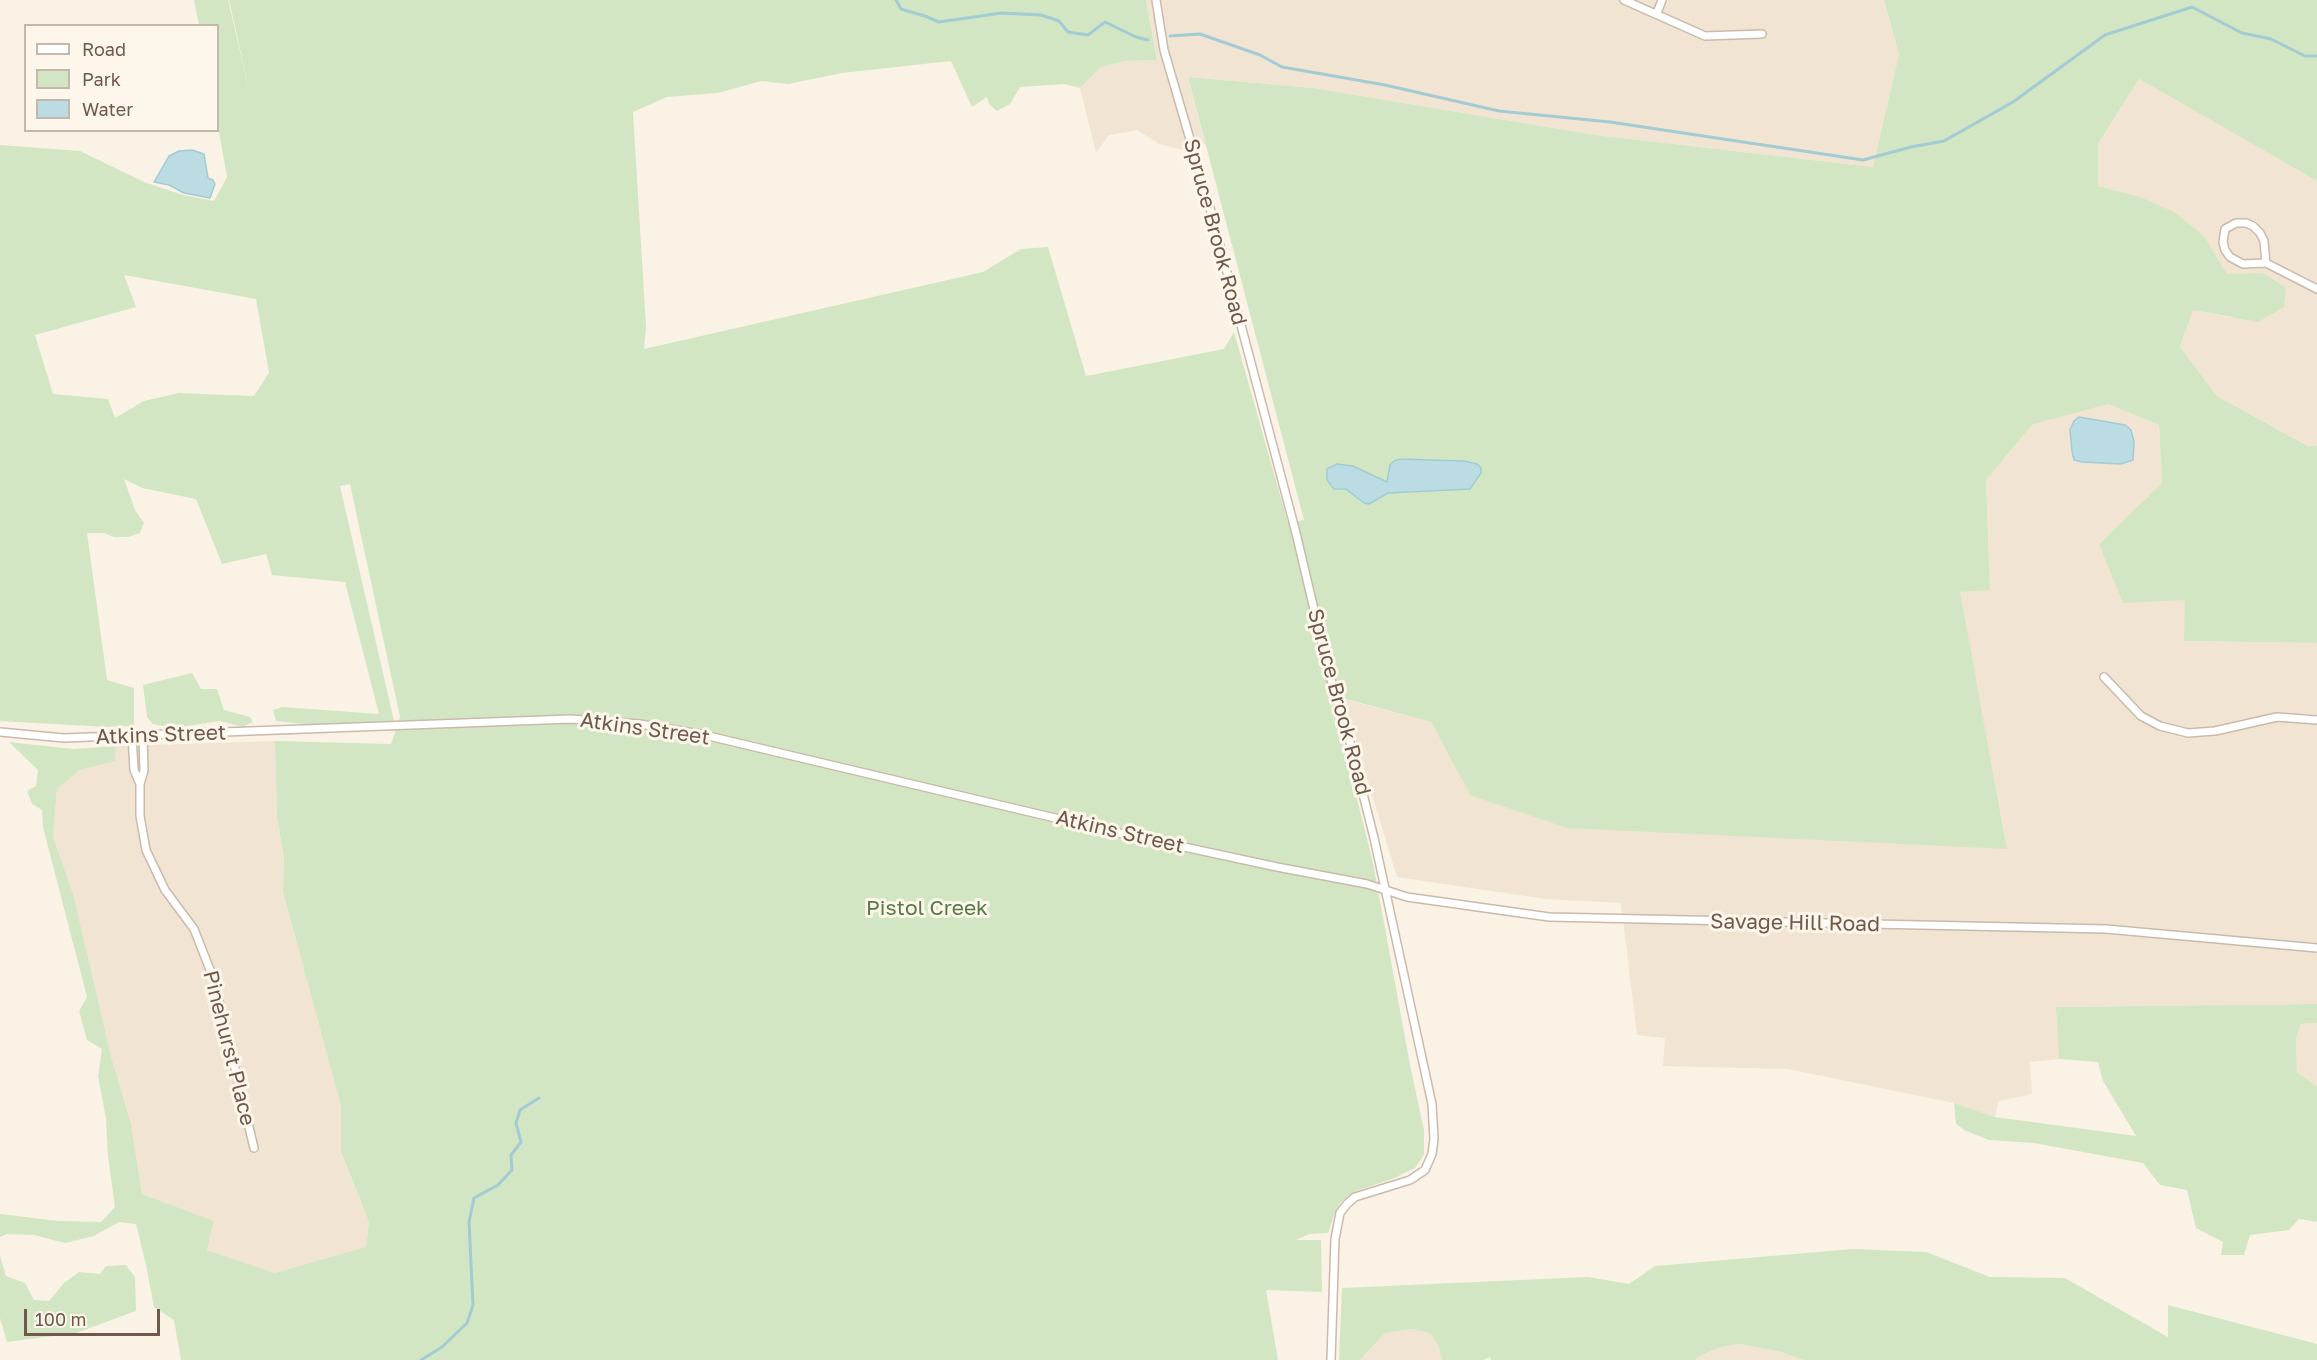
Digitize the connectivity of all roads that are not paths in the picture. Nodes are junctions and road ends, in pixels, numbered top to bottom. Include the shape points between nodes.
1 (1156, 0) edge
2 (1624, 0) edge
3 (1662, 0) edge
4 (1657, 13) junction
5 (1762, 34) dead end
6 (2266, 263) junction
7 (2317, 289) edge
8 (2104, 677) dead end
9 (2317, 720) edge
10 (0, 732) edge
11 (132, 736) junction
12 (143, 736) junction
13 (140, 784) junction
14 (1277, 867) joint
15 (1387, 891) junction
16 (2317, 948) edge
17 (254, 1148) dead end
18 (1331, 1360) edge

1 - 15 street, Spruce Brook Road via 1164,50 1210,208
2 - 4 street
3 - 4 street
4 - 5 street via 1705,36
6 - 6 street via 2243,264 2230,257 2223,242 2225,230 2236,223 2253,226 2264,241
6 - 7 street
8 - 9 street via 2141,716 2188,733 2277,717
10 - 11 street, Atkins Street via 64,738
11 - 12 street, Atkins Street
11 - 13 street, Pinehurst Place via 134,770
12 - 13 street, Pinehurst Place via 144,770
12 - 14 street, Atkins Street via 570,718 640,724 700,734
13 - 17 street, Pinehurst Place via 146,850 165,890 194,929 214,980
14 - 15 street, Savage Hill Road
15 - 16 street, Savage Hill Road via 1549,917 2106,929
15 - 18 street, Spruce Brook Road via 1427,1077 1433,1122 1432,1154 1425,1170 1417,1176 1355,1197 1341,1213 1335,1239

